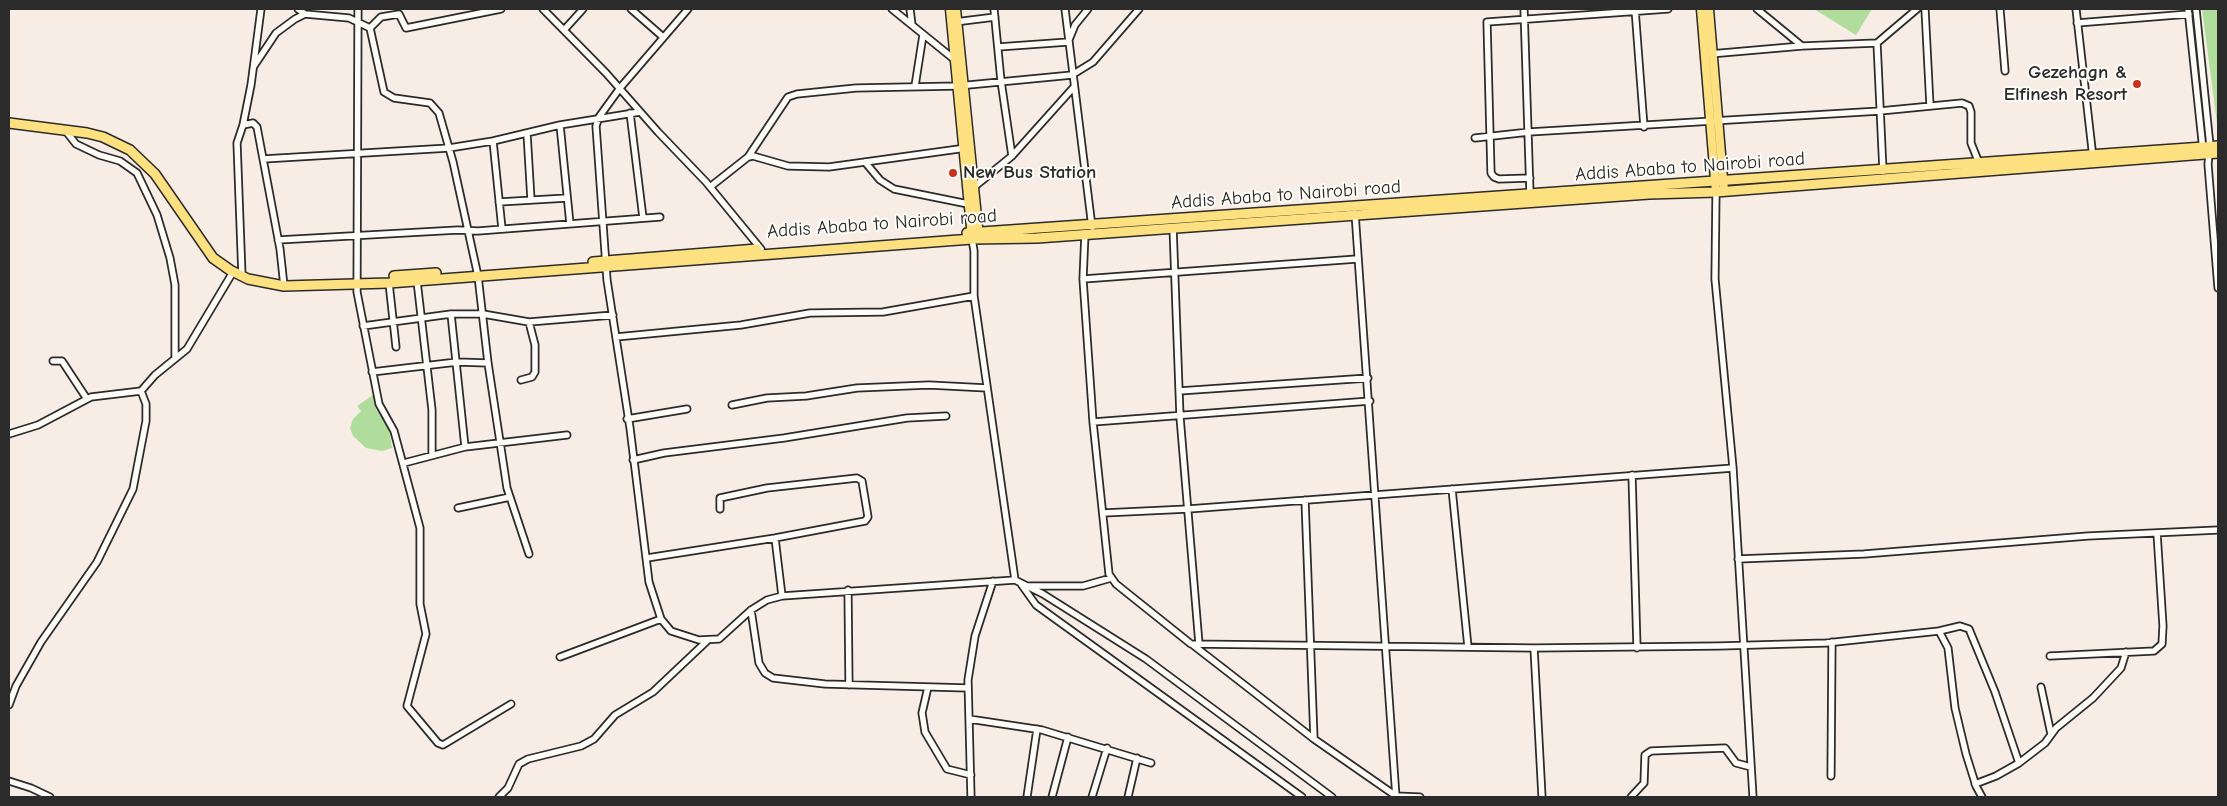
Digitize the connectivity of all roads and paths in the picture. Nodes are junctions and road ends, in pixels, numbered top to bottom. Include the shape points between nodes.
1 (261, 9) edge
2 (298, 9) edge
3 (358, 9) edge
4 (501, 9) edge
5 (543, 9) edge
6 (583, 9) edge
7 (631, 9) edge
8 (892, 9) edge
9 (910, 9) edge
10 (950, 9) edge
11 (956, 9) edge
12 (994, 9) edge
13 (1065, 9) edge
14 (1088, 9) edge
15 (1139, 9) edge
16 (1524, 9) edge
17 (1560, 9) edge
18 (1668, 9) edge
19 (1701, 9) edge
20 (1709, 9) edge
21 (1757, 9) edge
22 (1917, 9) edge
23 (1925, 9) edge
24 (2000, 9) edge
25 (2076, 9) edge
26 (2196, 9) edge
27 (684, 10) edge
28 (1635, 10) edge
29 (2189, 11) edge
30 (305, 14) junction
31 (995, 17) junction
32 (1561, 17) junction
33 (1524, 20) junction
34 (358, 21) junction
35 (954, 22) junction
36 (2077, 23) junction
37 (912, 25) junction
38 (370, 28) junction
39 (564, 30) junction
40 (923, 34) junction
41 (663, 37) junction
42 (1068, 42) junction
43 (1877, 44) junction
44 (1802, 46) junction
45 (998, 47) junction
46 (1709, 54) junction
47 (955, 60) junction
48 (254, 66) junction
49 (2005, 71) dead end
50 (1072, 75) junction
51 (1001, 81) junction
52 (960, 85) junction
53 (915, 86) junction
54 (620, 88) junction
55 (1073, 88) junction
56 (1930, 106) junction
57 (1880, 111) junction
58 (640, 112) junction
59 (630, 113) junction
60 (599, 117) junction
61 (1709, 120) junction
62 (1718, 120) junction
63 (9, 123) edge
64 (560, 124) junction
65 (243, 125) junction
66 (1644, 127) junction
67 (65, 130) junction
68 (527, 132) junction
69 (1529, 132) junction
70 (1491, 137) junction
71 (1475, 138) dead end
72 (493, 141) junction
73 (449, 148) junction
74 (967, 148) junction
75 (2211, 150) edge
76 (358, 153) junction
77 (1012, 156) junction
78 (748, 157) junction
79 (263, 159) junction
80 (2093, 159) junction
81 (866, 162) junction
82 (1979, 163) junction
83 (1883, 174) junction
84 (1530, 178) junction
85 (1720, 186) junction
86 (710, 187) junction
87 (974, 187) junction
88 (1530, 194) junction
89 (567, 198) junction
90 (531, 200) junction
91 (499, 202) junction
92 (968, 204) junction
93 (1355, 210) junction
94 (660, 217) dead end
95 (644, 218) junction
96 (603, 222) junction
97 (570, 224) junction
98 (1173, 224) junction
99 (1093, 226) junction
100 (502, 229) junction
101 (468, 230) junction
102 (357, 234) junction
103 (1084, 234) junction
104 (975, 236) junction
105 (278, 240) junction
106 (761, 249) junction
107 (1357, 259) junction
108 (605, 264) junction
109 (233, 272) junction
110 (477, 273) junction
111 (1175, 274) junction
112 (242, 276) junction
113 (1083, 279) junction
114 (417, 281) junction
115 (357, 282) junction
116 (390, 283) junction
117 (284, 286) junction
118 (2218, 288) edge
119 (974, 296) junction
120 (451, 314) junction
121 (483, 314) junction
122 (613, 315) junction
123 (421, 319) junction
124 (392, 322) junction
125 (529, 322) junction
126 (363, 326) junction
127 (616, 337) junction
128 (396, 347) dead end
129 (176, 358) junction
130 (52, 361) dead end
131 (457, 362) junction
132 (488, 363) junction
133 (426, 366) junction
134 (372, 372) junction
135 (1368, 378) junction
136 (521, 380) dead end
137 (987, 388) junction
138 (140, 391) junction
139 (1179, 392) junction
140 (87, 399) junction
141 (1370, 401) junction
142 (732, 406) dead end
143 (687, 409) dead end
144 (946, 416) dead end
145 (1180, 417) junction
146 (627, 419) junction
147 (1093, 422) junction
148 (9, 434) edge
149 (567, 435) dead end
150 (502, 444) junction
151 (465, 447) junction
152 (432, 455) junction
153 (634, 460) junction
154 (404, 463) junction
155 (1733, 468) junction
156 (1632, 475) junction
157 (1452, 489) junction
158 (1375, 495) junction
159 (510, 497) junction
160 (1305, 500) junction
161 (458, 508) dead end
162 (720, 509) dead end
163 (1188, 509) junction
164 (1103, 513) junction
165 (2218, 530) edge
166 (2157, 533) junction
167 (775, 538) junction
168 (529, 554) dead end
169 (646, 558) junction
170 (1738, 559) junction
171 (1111, 578) junction
172 (993, 581) junction
173 (1017, 581) junction
174 (1026, 586) junction
175 (848, 590) junction
176 (782, 596) junction
177 (751, 610) junction
178 (661, 619) junction
179 (1939, 631) junction
180 (707, 641) junction
181 (1832, 642) junction
182 (1192, 644) junction
183 (1200, 644) junction
184 (1742, 644) junction
185 (1311, 646) junction
186 (1468, 646) junction
187 (1387, 647) junction
188 (1534, 648) junction
189 (1637, 648) junction
190 (2126, 652) junction
191 (2050, 656) dead end
192 (560, 657) dead end
193 (849, 685) junction
194 (928, 687) junction
195 (2041, 687) dead end
196 (968, 688) junction
197 (511, 704) dead end
198 (9, 705) edge
199 (969, 718) junction
200 (1037, 729) junction
201 (2051, 734) junction
202 (1068, 737) junction
203 (1314, 739) junction
204 (1107, 748) junction
205 (1137, 758) junction
206 (1151, 763) dead end
207 (2019, 763) junction
208 (1751, 766) junction
209 (971, 775) junction
210 (1831, 776) dead end
211 (9, 780) edge
212 (1975, 784) junction
213 (50, 797) edge
214 (500, 797) edge
215 (971, 797) edge
216 (1027, 797) edge
217 (1052, 797) edge
218 (1092, 797) edge
219 (1128, 797) edge
220 (1302, 797) edge
221 (1332, 797) edge
222 (1396, 797) edge
223 (1420, 797) edge
224 (1542, 797) edge
225 (1631, 797) edge
226 (1753, 797) edge
227 (1982, 797) edge

1 - 48 street
2 - 30 street
3 - 34 street
4 - 38 street via 406,28 399,14 381,17
5 - 39 street
6 - 39 street
7 - 41 street
8 - 37 street
9 - 37 street
10 - 35 main road
11 - 35 main road
12 - 31 street
13 - 42 street
14 - 42 street via 1075,25
15 - 50 street via 1093,62
16 - 33 street
17 - 32 street
18 - 28 street
19 - 46 main road
20 - 46 main road
21 - 44 street
22 - 43 street
23 - 56 street
24 - 49 street
25 - 36 street
26 - 75 street
27 - 41 street
28 - 32 street
28 - 66 street
29 - 36 street
29 - 75 street
30 - 34 street
30 - 48 street via 276,33
31 - 35 street
31 - 45 street
32 - 33 street
33 - 69 street
33 - 70 street via 1491,21 1486,26
34 - 38 street
34 - 76 street
35 - 47 main road
35 - 52 main road
36 - 80 street
37 - 40 street
38 - 73 street via 384,92 394,98 430,104 436,108
39 - 54 street
40 - 47 street
40 - 53 street
41 - 54 street
42 - 45 street
42 - 50 street
43 - 44 street
43 - 57 street
44 - 46 street
45 - 51 street
46 - 61 main road
46 - 62 main road
47 - 52 main road
48 - 65 street
50 - 51 street
50 - 55 street
51 - 52 street
51 - 77 street
52 - 53 street
52 - 74 main road
53 - 78 street via 856,88 788,97
54 - 58 street
54 - 60 street
55 - 77 street
55 - 99 street
56 - 57 street
56 - 82 street via 1962,103 1970,106 1972,143
57 - 62 street
57 - 83 street
58 - 59 street
58 - 86 street
59 - 60 street
59 - 95 street
60 - 64 street
60 - 96 street via 596,126
61 - 62 street
61 - 66 street
61 - 85 main road
62 - 85 main road
63 - 67 highway, Addis Ababa to Nairobi road
64 - 68 street
64 - 89 street
65 - 79 street via 253,123 257,127
65 - 112 street via 236,160 240,184
66 - 69 street
67 - 109 highway, Addis Ababa to Nairobi road via 103,137 130,150 156,174 213,258
67 - 129 street via 76,144 120,161 137,173 157,215 170,258
68 - 72 street
68 - 90 street
69 - 70 street
69 - 84 street
70 - 71 street
70 - 84 street via 1494,177
72 - 73 street
72 - 91 street
73 - 76 street
73 - 101 street
74 - 81 street
74 - 87 main road
74 - 92 main road
75 - 80 highway, Addis Ababa to Nairobi road
75 - 118 street via 2208,164
76 - 79 street
76 - 102 street
77 - 87 street
78 - 81 street via 760,156 796,167
78 - 86 street
79 - 105 street
80 - 82 highway, Addis Ababa to Nairobi road
80 - 83 highway, Addis Ababa to Nairobi road
81 - 92 street via 880,180 894,189
82 - 83 highway, Addis Ababa to Nairobi road
83 - 85 highway, Addis Ababa to Nairobi road
84 - 88 street
85 - 88 highway, Addis Ababa to Nairobi road
85 - 93 highway, Addis Ababa to Nairobi road via 1649,194
85 - 155 street via 1715,279
86 - 106 street
87 - 104 main road
88 - 93 highway, Addis Ababa to Nairobi road
89 - 90 street
89 - 97 street
90 - 91 street
91 - 100 street
92 - 104 main road
93 - 98 highway, Addis Ababa to Nairobi road
93 - 107 street
94 - 95 street
95 - 96 street
96 - 97 street
96 - 108 street
97 - 100 street
98 - 99 highway, Addis Ababa to Nairobi road
98 - 103 highway, Addis Ababa to Nairobi road
98 - 111 street
99 - 103 street
99 - 104 highway, Addis Ababa to Nairobi road
100 - 101 street
101 - 102 street
101 - 110 street
102 - 105 street
102 - 115 street
103 - 104 highway, Addis Ababa to Nairobi road
103 - 113 street
104 - 106 highway, Addis Ababa to Nairobi road
104 - 108 highway, Addis Ababa to Nairobi road
104 - 119 street
105 - 117 street
106 - 108 highway, Addis Ababa to Nairobi road
107 - 111 street
107 - 135 street
108 - 110 highway, Addis Ababa to Nairobi road
108 - 122 street
109 - 112 highway, Addis Ababa to Nairobi road
109 - 129 street via 199,332
110 - 114 highway, Addis Ababa to Nairobi road
110 - 115 highway, Addis Ababa to Nairobi road via 384,277
110 - 121 street
111 - 113 street
111 - 139 street
112 - 117 highway, Addis Ababa to Nairobi road
113 - 147 street
114 - 116 highway, Addis Ababa to Nairobi road
114 - 123 street
115 - 116 highway, Addis Ababa to Nairobi road
115 - 117 highway, Addis Ababa to Nairobi road
115 - 126 street
116 - 124 street
119 - 127 street via 883,312 810,313 741,325
119 - 137 street
120 - 121 street
120 - 123 street
120 - 131 street
121 - 125 street
121 - 132 street
122 - 125 street
122 - 127 street
123 - 124 street
123 - 133 street
124 - 126 street
124 - 128 street
125 - 136 street via 535,345 535,372 532,377
126 - 134 street
127 - 146 street
129 - 138 street
130 - 140 street via 62,361
131 - 132 street
131 - 133 street
131 - 151 street
132 - 150 street
133 - 134 street
133 - 152 street via 432,410
134 - 154 street via 379,404 394,431
135 - 139 street
135 - 141 street
137 - 142 street via 929,384 857,388 767,398
137 - 173 street
138 - 140 street
138 - 198 street via 146,404 146,421 133,490 98,562 37,650
139 - 145 street
140 - 148 street via 38,425
141 - 145 street
141 - 158 street
143 - 146 street
144 - 153 street via 907,418
145 - 147 street
145 - 163 street
146 - 153 street
147 - 164 street
149 - 150 street
150 - 151 street
150 - 159 street
151 - 152 street
152 - 154 street
153 - 169 street
154 - 197 street via 420,528 420,604 426,634 407,706 438,743 444,745
155 - 156 street
155 - 170 street
156 - 157 street
156 - 189 street
157 - 158 street
157 - 186 street
158 - 160 street
158 - 187 street
159 - 161 street
159 - 168 street
160 - 163 street
160 - 185 street
162 - 167 street via 720,498 767,488 860,479 867,520
163 - 164 street
163 - 183 street
164 - 171 street
165 - 166 street
166 - 170 street via 1864,554
166 - 190 street via 2164,639 2154,651
167 - 169 street
167 - 176 street
169 - 178 street via 654,602
170 - 184 street
171 - 174 street via 1083,586
171 - 182 street
172 - 173 street
172 - 175 street
172 - 196 street via 975,636
173 - 174 street
173 - 220 street via 1036,605
174 - 221 street via 1146,659
175 - 176 street
175 - 193 street
176 - 177 street via 767,600
177 - 180 street via 724,636
177 - 193 street via 756,653 764,673 796,682
178 - 180 street via 671,631
178 - 192 street
179 - 181 street
179 - 207 street via 1960,626 1969,630 1995,692
179 - 212 street via 1948,648 1955,708
180 - 214 street via 654,692 615,714 594,739 581,746 519,764
181 - 184 street
181 - 210 street
182 - 183 street
182 - 203 street
183 - 185 street
184 - 189 street
184 - 208 street
185 - 187 street
185 - 203 street
186 - 187 street
186 - 188 street
187 - 222 street
188 - 189 street
188 - 224 street
190 - 191 street
190 - 201 street via 2122,668
193 - 194 street
194 - 196 street
194 - 209 street via 922,713 925,732 947,769
195 - 201 street
196 - 199 street
199 - 200 street
199 - 209 street
200 - 202 street
200 - 216 street
201 - 207 street via 2045,743
202 - 204 street
202 - 217 street
203 - 222 street
204 - 205 street
204 - 218 street
205 - 206 street
205 - 219 street
207 - 212 street
208 - 225 street via 1736,763 1725,748 1651,751 1645,755 1644,783
208 - 226 street
209 - 215 street
211 - 213 street
212 - 227 street
222 - 223 street

